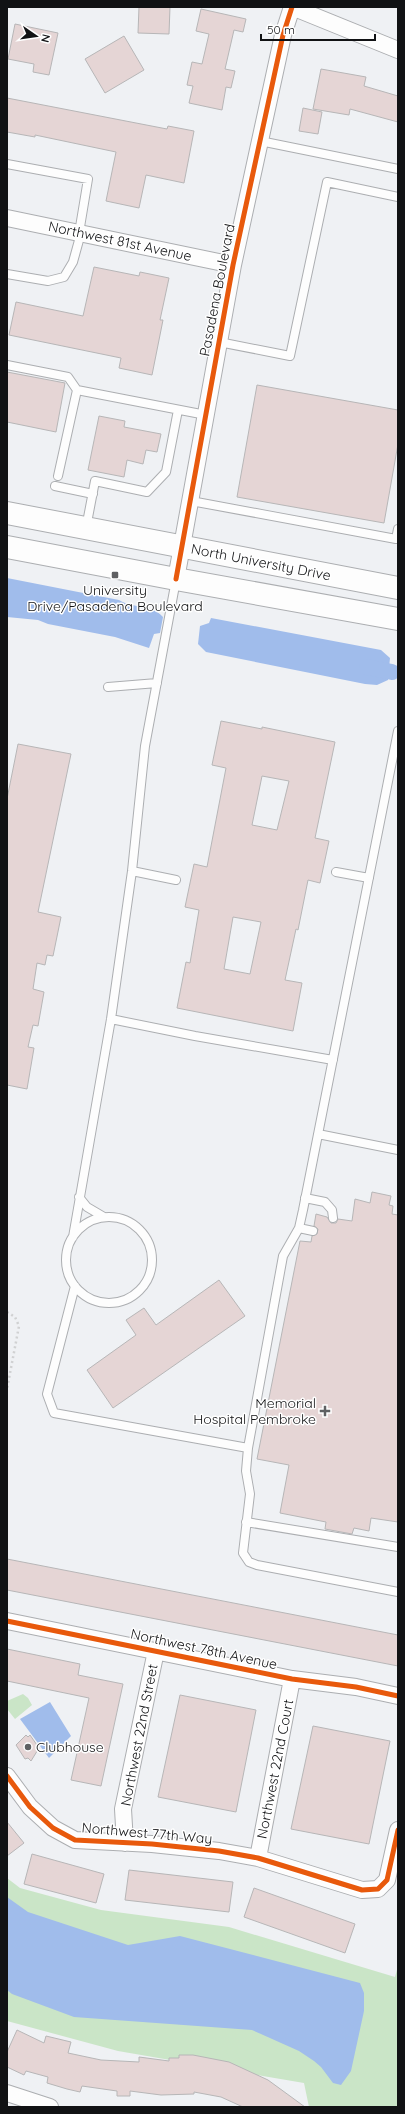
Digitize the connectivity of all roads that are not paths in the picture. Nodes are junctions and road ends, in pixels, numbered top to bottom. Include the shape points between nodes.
1 (292, 7) edge
2 (398, 50) edge
3 (260, 141) junction
4 (7, 164) edge
5 (398, 169) edge
6 (398, 196) edge
7 (7, 218) edge
8 (80, 233) junction
9 (233, 265) junction
10 (7, 274) edge
11 (219, 342) junction
12 (7, 365) edge
13 (77, 390) junction
14 (178, 410) junction
15 (206, 415) junction
16 (58, 476) dead end
17 (56, 486) dead end
18 (93, 494) junction
19 (191, 501) junction
20 (7, 513) edge
21 (85, 528) junction
22 (398, 529) edge
23 (7, 547) edge
24 (182, 547) junction
25 (176, 579) junction
26 (398, 588) edge
27 (398, 619) edge
28 (157, 683) junction
29 (108, 687) dead end
30 (398, 731) edge
31 (132, 871) junction
32 (336, 872) dead end
33 (369, 878) junction
34 (176, 880) dead end
35 (112, 1019) junction
36 (333, 1060) junction
37 (318, 1134) junction
38 (398, 1150) edge
39 (79, 1197) junction
40 (306, 1198) junction
41 (104, 1217) junction
42 (333, 1218) dead end
43 (299, 1228) junction
44 (313, 1231) dead end
45 (73, 1237) junction
46 (75, 1286) junction
47 (248, 1448) junction
48 (246, 1522) junction
49 (398, 1547) edge
50 (398, 1592) edge
51 (7, 1621) edge
52 (156, 1652) junction
53 (292, 1679) junction
54 (398, 1696) edge
55 (7, 1776) edge
56 (398, 1830) edge
57 (124, 1843) junction
58 (258, 1858) junction
59 (7, 2093) edge
60 (50, 2107) edge

1 - 2 street
1 - 3 street, Pasadena Boulevard via 283,35
3 - 5 lane
3 - 9 street, Pasadena Boulevard
4 - 8 lane via 88,179
6 - 11 lane via 327,182 290,356
7 - 8 street, Northwest 81st Avenue
8 - 9 street, Northwest 81st Avenue
8 - 10 lane via 73,262 64,277 48,281
9 - 11 street, Pasadena Boulevard
11 - 15 street, Pasadena Boulevard
12 - 13 lane via 68,377
13 - 14 lane
13 - 16 lane
14 - 15 lane
14 - 18 lane via 166,472 147,492 95,481
15 - 19 street, Pasadena Boulevard
17 - 18 lane
18 - 21 lane
19 - 22 lane via 396,539
19 - 24 street, Pasadena Boulevard
20 - 21 main road, North University Drive
21 - 24 main road, North University Drive
23 - 25 main road
24 - 25 street, Pasadena Boulevard
24 - 26 main road, North University Drive
25 - 27 main road
25 - 28 lane
28 - 29 lane
28 - 31 lane via 145,746
30 - 33 lane
31 - 34 lane
31 - 35 lane
32 - 33 lane
33 - 36 lane
35 - 36 lane
35 - 39 lane
36 - 37 lane
37 - 38 lane
37 - 40 lane
39 - 41 lane via 87,1207
39 - 45 lane
40 - 42 lane via 325,1202 332,1210
40 - 43 lane
41 - 45 lane via 83,1226
41 - 46 lane via 127,1220 144,1234 152,1254 152,1268 147,1281 138,1292 126,1300 112,1303 98,1302
43 - 44 lane
43 - 47 lane via 283,1256
45 - 46 lane via 66,1260
46 - 47 lane via 47,1394 54,1413
47 - 48 lane via 246,1471 250,1494
48 - 49 lane
48 - 50 lane via 244,1553 249,1562
51 - 52 street, Northwest 78th Avenue
52 - 53 street, Northwest 78th Avenue
52 - 57 street, Northwest 22nd Street via 124,1809
53 - 54 street, Northwest 78th Avenue via 356,1687
53 - 58 street, Northwest 22nd Court
55 - 57 street, Northwest 77th Way via 30,1808 53,1828 76,1840
56 - 58 street, Northwest 77th Way via 387,1880 378,1889 362,1890
57 - 58 street, Northwest 77th Way via 219,1851
59 - 60 street

